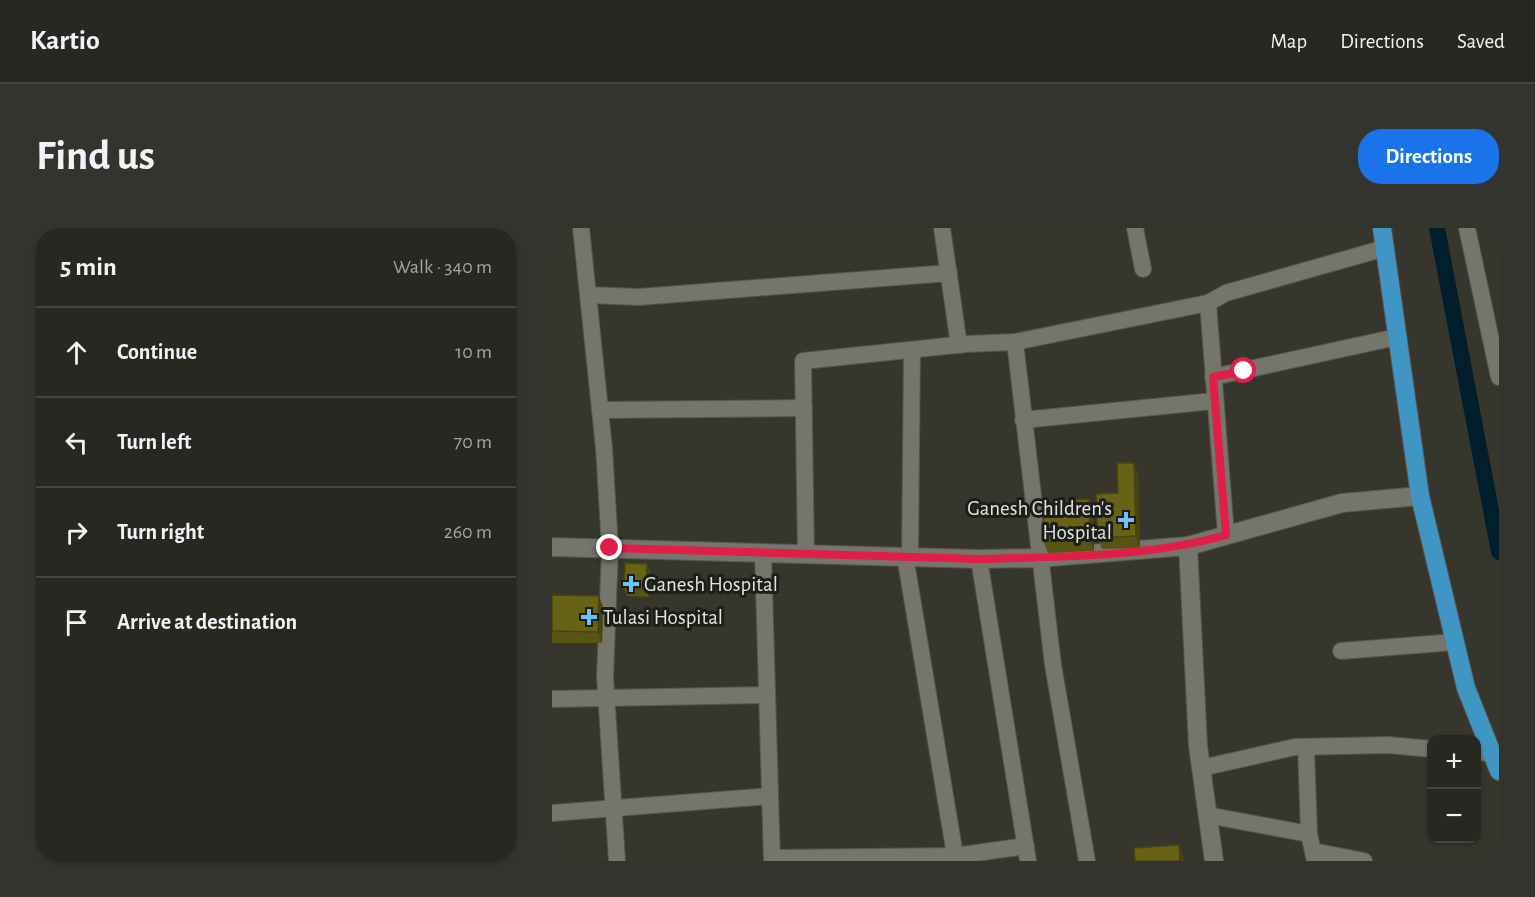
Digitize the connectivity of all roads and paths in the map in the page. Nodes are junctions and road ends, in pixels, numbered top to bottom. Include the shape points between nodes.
1 (580, 228) edge
2 (942, 228) edge
3 (1135, 228) edge
4 (1382, 228) edge
5 (1467, 228) edge
6 (1385, 248) junction
7 (1143, 269) dead end
8 (949, 273) junction
9 (588, 295) junction
10 (1208, 303) junction
11 (1398, 337) junction
12 (1015, 342) junction
13 (959, 345) junction
14 (912, 350) junction
15 (1213, 377) junction
16 (1499, 377) edge
17 (1214, 401) junction
18 (804, 408) junction
19 (600, 410) junction
20 (1023, 420) junction
21 (1420, 496) junction
22 (1226, 535) junction
23 (1188, 546) junction
24 (552, 547) edge
25 (610, 548) junction
26 (763, 554) junction
27 (806, 555) junction
28 (908, 556) junction
29 (1039, 558) junction
30 (979, 559) junction
31 (1455, 642) junction
32 (1341, 651) dead end
33 (767, 695) junction
34 (552, 699) edge
35 (607, 699) junction
36 (1306, 747) junction
37 (1427, 749) edge
38 (1484, 753) edge
39 (1201, 768) junction
40 (1499, 771) edge
41 (770, 796) junction
42 (614, 808) junction
43 (552, 813) edge
44 (1207, 814) junction
45 (1309, 834) junction
46 (1027, 854) edge
47 (1314, 856) edge
48 (956, 858) edge
49 (772, 859) edge
50 (618, 861) edge
51 (1087, 861) edge
52 (1214, 861) edge
53 (1364, 861) edge

1 - 9 street
2 - 8 street
3 - 7 street
4 - 6 highway
5 - 16 street
6 - 10 street via 1226,293
6 - 11 highway
8 - 9 street via 639,297
8 - 13 street
9 - 19 street
10 - 12 street
10 - 15 street
11 - 15 street
11 - 21 highway
12 - 13 street
12 - 20 street
13 - 14 street
14 - 18 street via 803,361
14 - 28 street
15 - 17 street
17 - 20 street
17 - 22 street
18 - 19 street
18 - 27 street
19 - 25 street
20 - 29 street
21 - 22 street via 1342,503
21 - 31 highway
22 - 23 street
23 - 29 street
23 - 39 street
24 - 25 street
25 - 26 street
25 - 35 street
26 - 27 street
26 - 33 street
27 - 28 street
28 - 30 street
28 - 48 street
29 - 30 street
29 - 51 street
30 - 46 street
31 - 32 street
31 - 38 highway
33 - 35 street
33 - 41 street
34 - 35 street
35 - 42 street
36 - 37 street
36 - 39 street
36 - 45 street
38 - 40 highway
39 - 44 street
41 - 42 street
41 - 49 street
42 - 43 street
42 - 50 street
44 - 45 street
44 - 52 street
45 - 47 street
46 - 48 street
47 - 53 street
48 - 49 street

